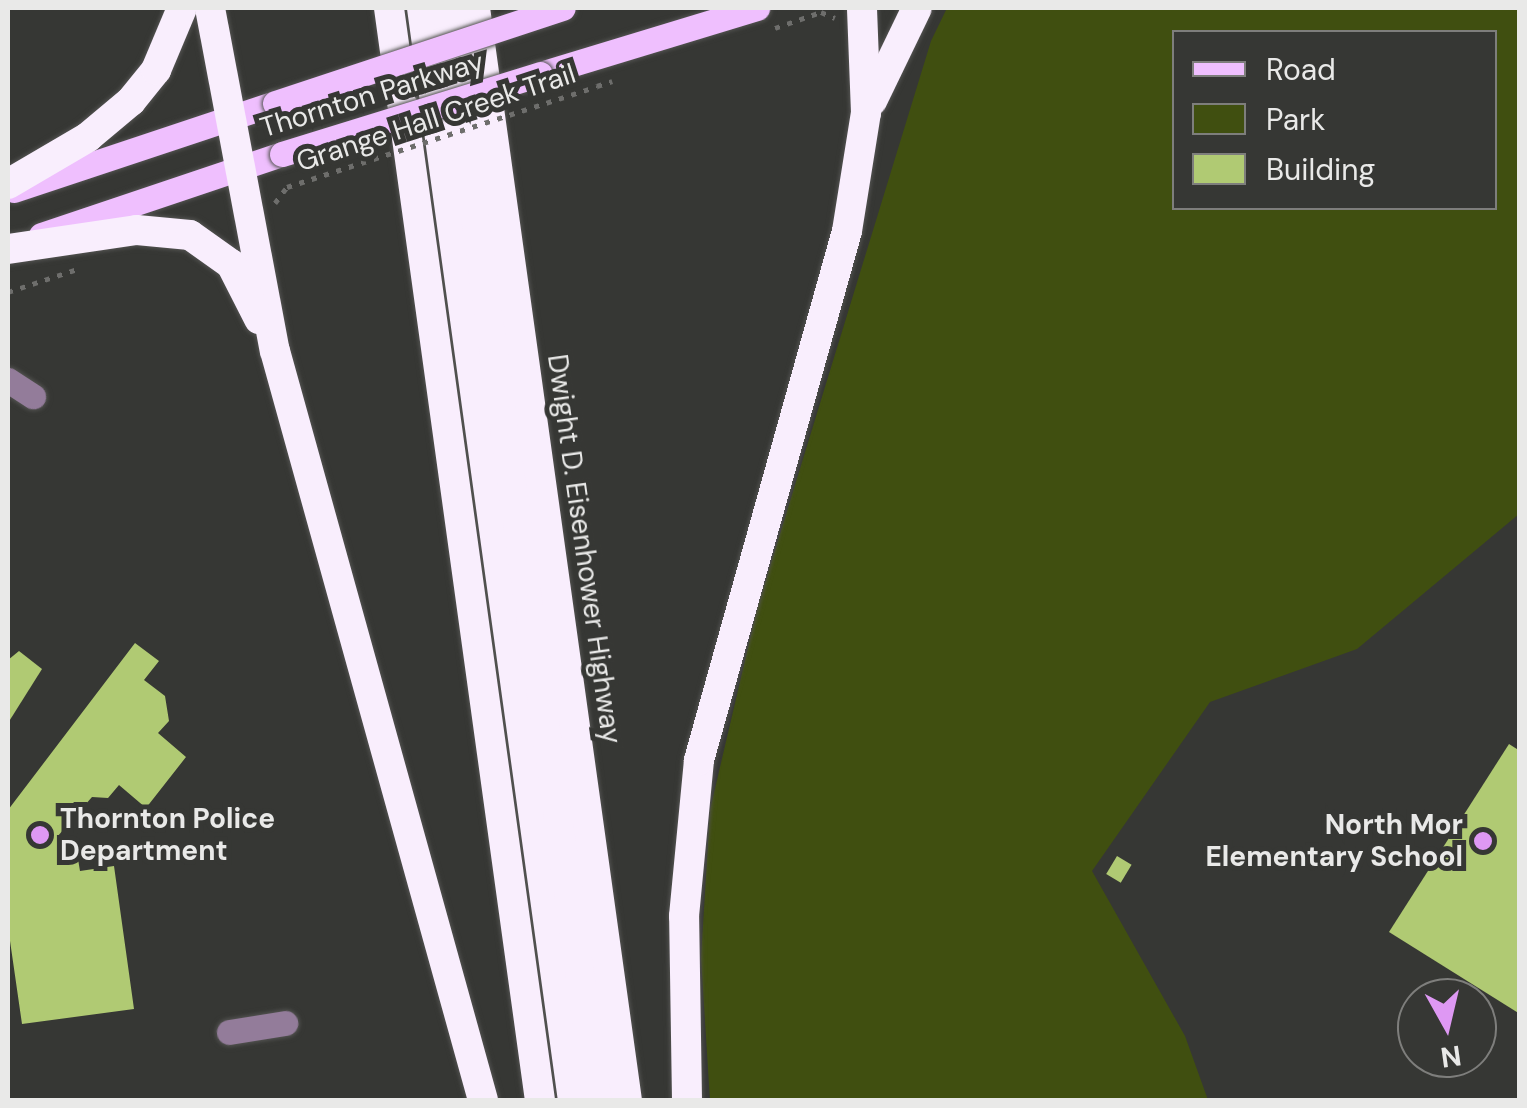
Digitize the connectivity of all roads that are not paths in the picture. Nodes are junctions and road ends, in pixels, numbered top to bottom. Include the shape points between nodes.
1 (182, 8) edge
2 (210, 8) edge
3 (388, 8) edge
4 (422, 8) edge
5 (447, 8) edge
6 (475, 8) edge
7 (563, 8) edge
8 (757, 8) edge
9 (862, 8) edge
10 (917, 8) edge
11 (866, 113) junction
12 (227, 120) junction
13 (238, 168) junction
14 (8, 184) edge
15 (8, 192) edge
16 (8, 248) edge
17 (276, 351) junction
18 (8, 380) edge
19 (33, 396) dead end
20 (286, 1023) dead end
21 (230, 1032) dead end
22 (483, 1100) edge
23 (540, 1100) edge
24 (573, 1100) edge
25 (598, 1100) edge
26 (627, 1100) edge
27 (687, 1100) edge

1 - 14 highway via 156,70 131,101 88,137
2 - 12 highway
3 - 23 highway
4 - 24 highway
5 - 25 highway
6 - 26 highway, Dwight D. Eisenhower Highway
7 - 12 main road, Thornton Parkway, bridge
8 - 13 main road, Thornton Parkway, bridge
9 - 11 highway
10 - 11 highway
11 - 27 highway via 829,306 700,760 684,916
12 - 13 highway
12 - 15 main road, Thornton Parkway
13 - 16 main road, Thornton Parkway
13 - 17 highway
16 - 17 highway via 137,230 190,236 231,264
17 - 22 highway
18 - 19 lane
20 - 21 lane

